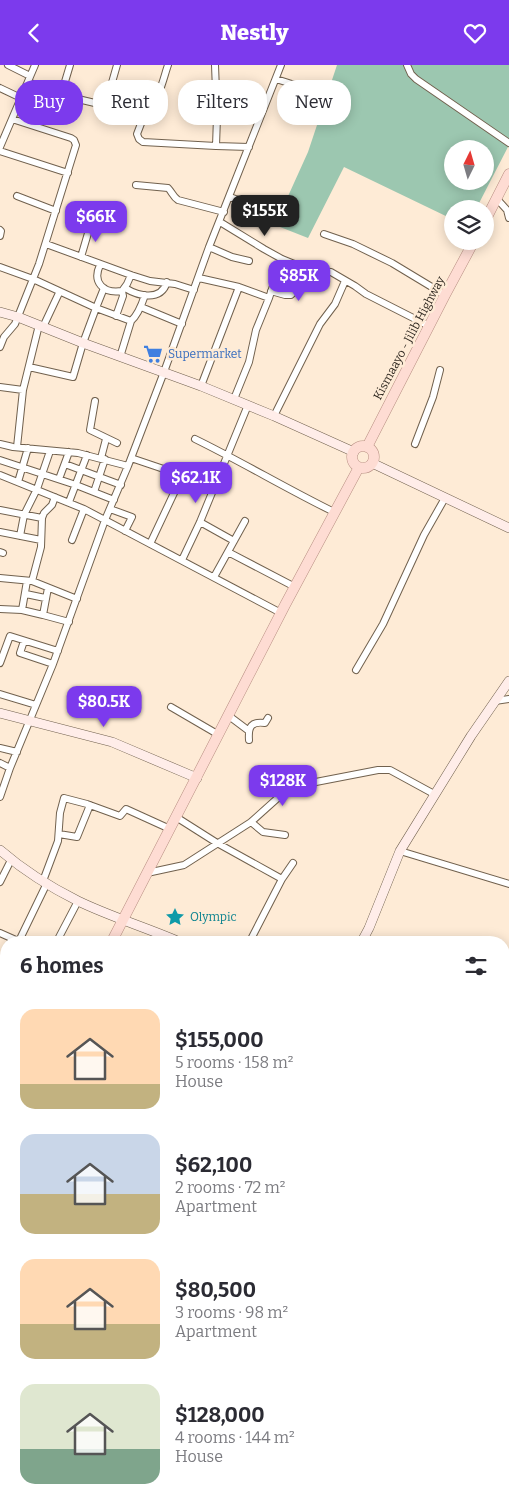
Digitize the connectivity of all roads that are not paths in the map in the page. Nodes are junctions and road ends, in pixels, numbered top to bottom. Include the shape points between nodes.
1 (8, 65) edge
2 (35, 65) edge
3 (70, 65) edge
4 (117, 65) edge
5 (168, 65) edge
6 (215, 65) edge
7 (281, 65) edge
8 (407, 65) edge
9 (29, 79) joint
10 (276, 79) junction
11 (66, 80) edge
12 (113, 80) edge
13 (163, 80) edge
14 (279, 80) edge
15 (0, 88) edge
16 (15, 95) edge
17 (15, 112) edge
18 (12, 119) junction
19 (141, 125) edge
20 (2, 138) edge
21 (509, 143) edge
22 (216, 146) junction
23 (249, 147) junction
24 (0, 149) edge
25 (68, 173) junction
26 (509, 174) edge
27 (136, 185) dead end
28 (17, 196) dead end
29 (230, 197) junction
30 (497, 199) junction
31 (494, 204) edge
32 (56, 211) junction
33 (270, 212) dead end
34 (224, 213) junction
35 (509, 218) edge
36 (220, 222) junction
37 (91, 223) dead end
38 (0, 230) edge
39 (324, 234) dead end
40 (0, 236) edge
41 (46, 244) junction
42 (210, 247) junction
43 (469, 250) edge
44 (81, 257) junction
45 (282, 259) junction
46 (249, 261) dead end
47 (100, 265) junction
48 (0, 267) edge
49 (302, 267) junction
50 (131, 275) junction
51 (199, 278) junction
52 (33, 279) junction
53 (345, 281) junction
54 (167, 282) junction
55 (104, 287) junction
56 (239, 287) junction
57 (124, 289) junction
58 (194, 290) junction
59 (271, 291) junction
60 (60, 293) junction
61 (145, 295) junction
62 (445, 295) junction
63 (269, 298) junction
64 (141, 307) junction
65 (96, 308) junction
66 (0, 311) edge
67 (116, 316) junction
68 (18, 317) junction
69 (131, 321) junction
70 (182, 324) junction
71 (41, 326) junction
72 (429, 326) junction
73 (83, 343) junction
74 (0, 347) edge
75 (120, 357) junction
76 (29, 367) junction
77 (440, 370) dead end
78 (164, 372) junction
79 (201, 386) junction
80 (0, 387) edge
81 (23, 390) junction
82 (234, 399) junction
83 (95, 401) dead end
84 (248, 405) junction
85 (274, 416) junction
86 (106, 439) junction
87 (196, 439) dead end
88 (117, 443) dead end
89 (0, 444) edge
90 (415, 444) dead end
91 (16, 447) junction
92 (367, 447) junction
93 (28, 448) junction
94 (50, 451) junction
95 (69, 452) junction
96 (354, 452) junction
97 (87, 455) junction
98 (228, 455) junction
99 (131, 458) junction
100 (103, 459) junction
101 (0, 460) edge
102 (372, 463) junction
103 (65, 464) junction
104 (128, 466) junction
105 (359, 467) junction
106 (23, 468) junction
107 (81, 469) junction
108 (42, 473) junction
109 (182, 475) junction
110 (0, 476) edge
111 (100, 477) junction
112 (59, 479) junction
113 (18, 482) junction
114 (76, 485) junction
115 (121, 485) junction
116 (214, 487) junction
117 (36, 489) junction
118 (94, 492) junction
119 (55, 497) junction
120 (445, 497) junction
121 (114, 500) junction
122 (69, 502) junction
123 (84, 509) junction
124 (110, 509) junction
125 (0, 510) edge
126 (334, 512) junction
127 (24, 515) junction
128 (42, 518) junction
129 (105, 520) junction
130 (245, 521) dead end
131 (200, 522) junction
132 (509, 528) edge
133 (125, 531) junction
134 (0, 532) edge
135 (20, 536) junction
136 (41, 540) junction
137 (72, 540) dead end
138 (234, 541) junction
139 (150, 544) junction
140 (228, 552) junction
141 (182, 560) junction
142 (214, 577) junction
143 (0, 578) edge
144 (29, 581) junction
145 (295, 587) junction
146 (48, 588) junction
147 (26, 594) junction
148 (45, 598) junction
149 (77, 599) junction
150 (0, 609) edge
151 (22, 610) junction
152 (281, 613) junction
153 (43, 615) junction
154 (69, 622) junction
155 (24, 641) junction
156 (36, 644) junction
157 (3, 648) edge
158 (58, 651) junction
159 (32, 657) junction
160 (0, 663) edge
161 (54, 664) junction
162 (356, 670) dead end
163 (509, 681) edge
164 (0, 694) edge
165 (509, 699) edge
166 (495, 701) junction
167 (36, 705) junction
168 (171, 707) dead end
169 (0, 713) edge
170 (228, 716) junction
171 (268, 718) dead end
172 (30, 722) junction
173 (249, 731) junction
174 (219, 735) junction
175 (250, 740) dead end
176 (0, 748) edge
177 (17, 752) junction
178 (0, 763) edge
179 (10, 768) junction
180 (196, 778) junction
181 (434, 794) junction
182 (0, 797) edge
183 (90, 805) junction
184 (176, 817) junction
185 (251, 822) junction
186 (170, 829) junction
187 (59, 834) junction
188 (285, 835) dead end
189 (217, 843) junction
190 (0, 850) edge
191 (400, 851) junction
192 (11, 860) junction
193 (293, 863) dead end
194 (147, 873) junction
195 (282, 879) junction
196 (0, 882) edge
197 (45, 882) junction
198 (509, 884) edge
199 (78, 901) junction
200 (123, 919) junction
201 (21, 936) edge
202 (60, 936) edge
203 (114, 936) edge
204 (166, 936) edge
205 (253, 936) edge
206 (365, 936) edge

1 - 9 street
2 - 9 street
3 - 11 street
4 - 12 street
5 - 13 street
6 - 22 street
7 - 10 street
8 - 21 street via 416,79
10 - 14 street
10 - 23 street
15 - 16 street
17 - 18 street
18 - 20 street
18 - 25 street via 74,140 76,145
19 - 22 street via 137,134 143,143
20 - 24 street
22 - 23 street
23 - 29 street
24 - 25 street
25 - 32 street
26 - 30 main road
27 - 34 street via 168,188 178,200
28 - 32 street
29 - 33 street
29 - 34 street
30 - 31 main road
30 - 35 street via 507,210
32 - 41 street
34 - 36 street
36 - 42 street
36 - 45 street
37 - 44 street
38 - 40 street
39 - 62 street via 354,244 392,263
41 - 44 street
41 - 52 street
42 - 46 street
42 - 51 street
43 - 62 main road, Kismaayo - Jilib Highway
44 - 47 street
45 - 49 street
45 - 59 street
47 - 50 street
47 - 55 street via 97,278
48 - 52 street
49 - 53 street via 331,272
49 - 59 street via 291,295
50 - 54 street
50 - 57 street
51 - 56 street
51 - 58 street
52 - 60 street
52 - 68 street
53 - 72 street
53 - 85 street
54 - 58 street
54 - 61 street via 166,287 155,295
55 - 57 street via 114,291
55 - 65 street
56 - 63 street
56 - 79 street
57 - 61 street
57 - 67 street
58 - 70 street
59 - 63 street
60 - 65 street
60 - 71 street
61 - 64 street
62 - 72 main road, Kismaayo - Jilib Highway
63 - 82 street
64 - 69 street
64 - 70 street
65 - 67 street
65 - 73 street
66 - 68 street
67 - 69 street
68 - 71 street
68 - 74 street
69 - 75 street
70 - 78 street
71 - 73 street
71 - 76 street
72 - 92 main road, Kismaayo - Jilib Highway
73 - 75 street
73 - 76 street via 73,377
75 - 78 street
76 - 81 street
77 - 90 street
78 - 79 street
78 - 99 street
79 - 82 street
80 - 81 street
81 - 91 street
82 - 84 street
83 - 86 street via 90,430
84 - 85 street
84 - 98 street
85 - 96 street
86 - 88 street
86 - 100 street
87 - 98 street
89 - 91 street
91 - 93 street
92 - 96 main road via 360,447
92 - 102 main road via 374,454
93 - 94 street
93 - 106 street
94 - 95 street
94 - 108 street
95 - 97 street
95 - 103 street
96 - 105 main road via 353,459
97 - 100 street
97 - 107 street
98 - 116 street
98 - 126 street
99 - 104 street
99 - 109 street
100 - 104 street
100 - 111 street
101 - 106 street
102 - 105 main road via 366,468
102 - 120 street
103 - 107 street
103 - 112 street
104 - 115 street
105 - 126 main road
106 - 108 street
106 - 113 street
107 - 111 street
107 - 114 street
108 - 112 street
108 - 117 street
109 - 116 street
109 - 139 street
110 - 113 street
111 - 115 street
111 - 118 street
112 - 114 street
113 - 117 street
114 - 118 street
114 - 122 street
115 - 121 street
116 - 131 street
117 - 119 street
117 - 127 street
118 - 121 street
119 - 122 street
119 - 128 street
120 - 132 street
120 - 162 street via 383,624
121 - 124 street
122 - 123 street
123 - 129 street
123 - 137 street
124 - 129 street
124 - 133 street via 132,517
125 - 127 street
126 - 145 main road
127 - 128 street
127 - 135 street
128 - 136 street
129 - 133 street
129 - 149 street
130 - 138 street
131 - 138 street
131 - 141 street
133 - 139 street
134 - 135 street
135 - 136 street
136 - 144 street via 41,550
138 - 140 street
139 - 141 street
140 - 142 street
140 - 145 street
141 - 142 street
142 - 152 street
143 - 144 street
144 - 146 street
144 - 147 street
145 - 152 main road
146 - 148 street
146 - 149 street
147 - 148 street
147 - 151 street
148 - 153 street
149 - 154 street
150 - 151 street
151 - 153 street
152 - 170 main road
153 - 154 street
154 - 158 street
155 - 156 street
155 - 157 street via 10,636
155 - 159 street via 20,653
156 - 158 street
156 - 159 street
157 - 160 street
158 - 161 street
159 - 161 street
161 - 167 street
163 - 166 street
164 - 167 street
165 - 166 street
166 - 181 street
167 - 172 street
168 - 174 street
169 - 172 street
170 - 173 street
170 - 174 main road
171 - 173 street via 265,723 252,725
172 - 177 street
172 - 180 street via 112,742
173 - 175 street
174 - 180 main road
176 - 177 street
177 - 179 street
178 - 179 street
179 - 182 street
180 - 184 main road
181 - 185 street via 390,770 378,770 290,787
181 - 191 street
183 - 186 street via 120,816 126,809
183 - 187 street via 77,837
183 - 187 street via 64,798
184 - 186 main road
184 - 189 street
185 - 188 street via 263,832
185 - 189 street
186 - 194 main road
187 - 197 street
189 - 194 street via 184,865
189 - 195 street
190 - 192 street
191 - 198 street
191 - 206 street
192 - 196 street
192 - 197 street
193 - 195 street
194 - 200 main road
195 - 205 street
197 - 199 street
197 - 201 street
199 - 200 street
199 - 202 street
200 - 203 main road
200 - 204 street

